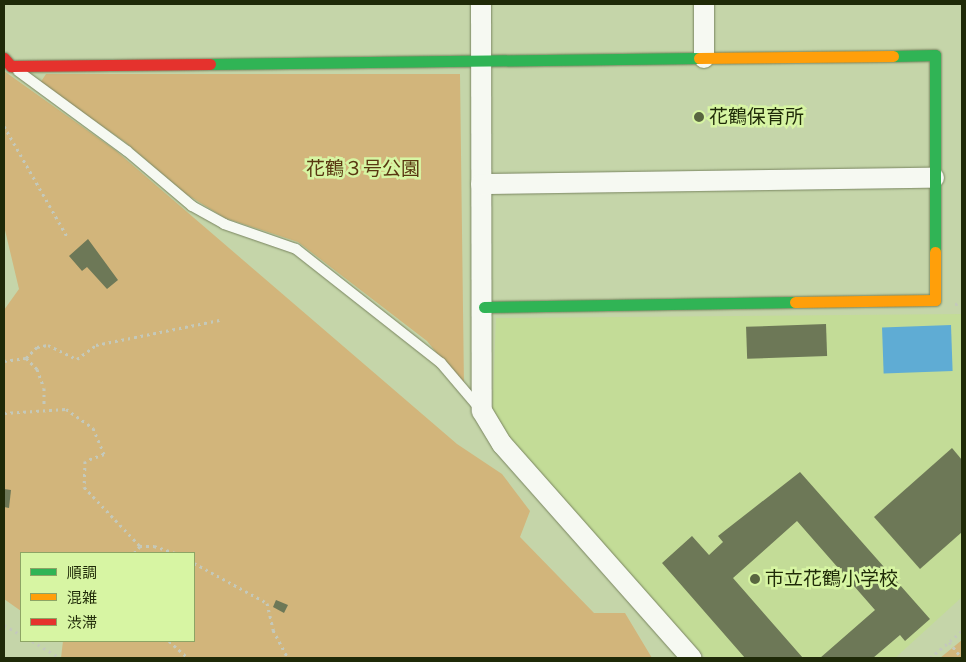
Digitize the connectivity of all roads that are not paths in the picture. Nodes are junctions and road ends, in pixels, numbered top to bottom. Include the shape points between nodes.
1 (481, 4) edge
2 (704, 4) edge
3 (704, 58) junction
4 (481, 60) junction
5 (7, 62) edge
6 (934, 178) junction
7 (481, 184) junction
8 (484, 307) junction
9 (482, 411) junction
10 (691, 658) edge

1 - 4 street
2 - 3 street
3 - 4 street
3 - 6 street via 935,55
4 - 5 street
4 - 7 street
5 - 9 lane via 127,150 192,206 224,224 296,249 441,363
6 - 7 street
6 - 8 street via 935,300
7 - 8 street
8 - 9 street
9 - 10 street via 502,444

